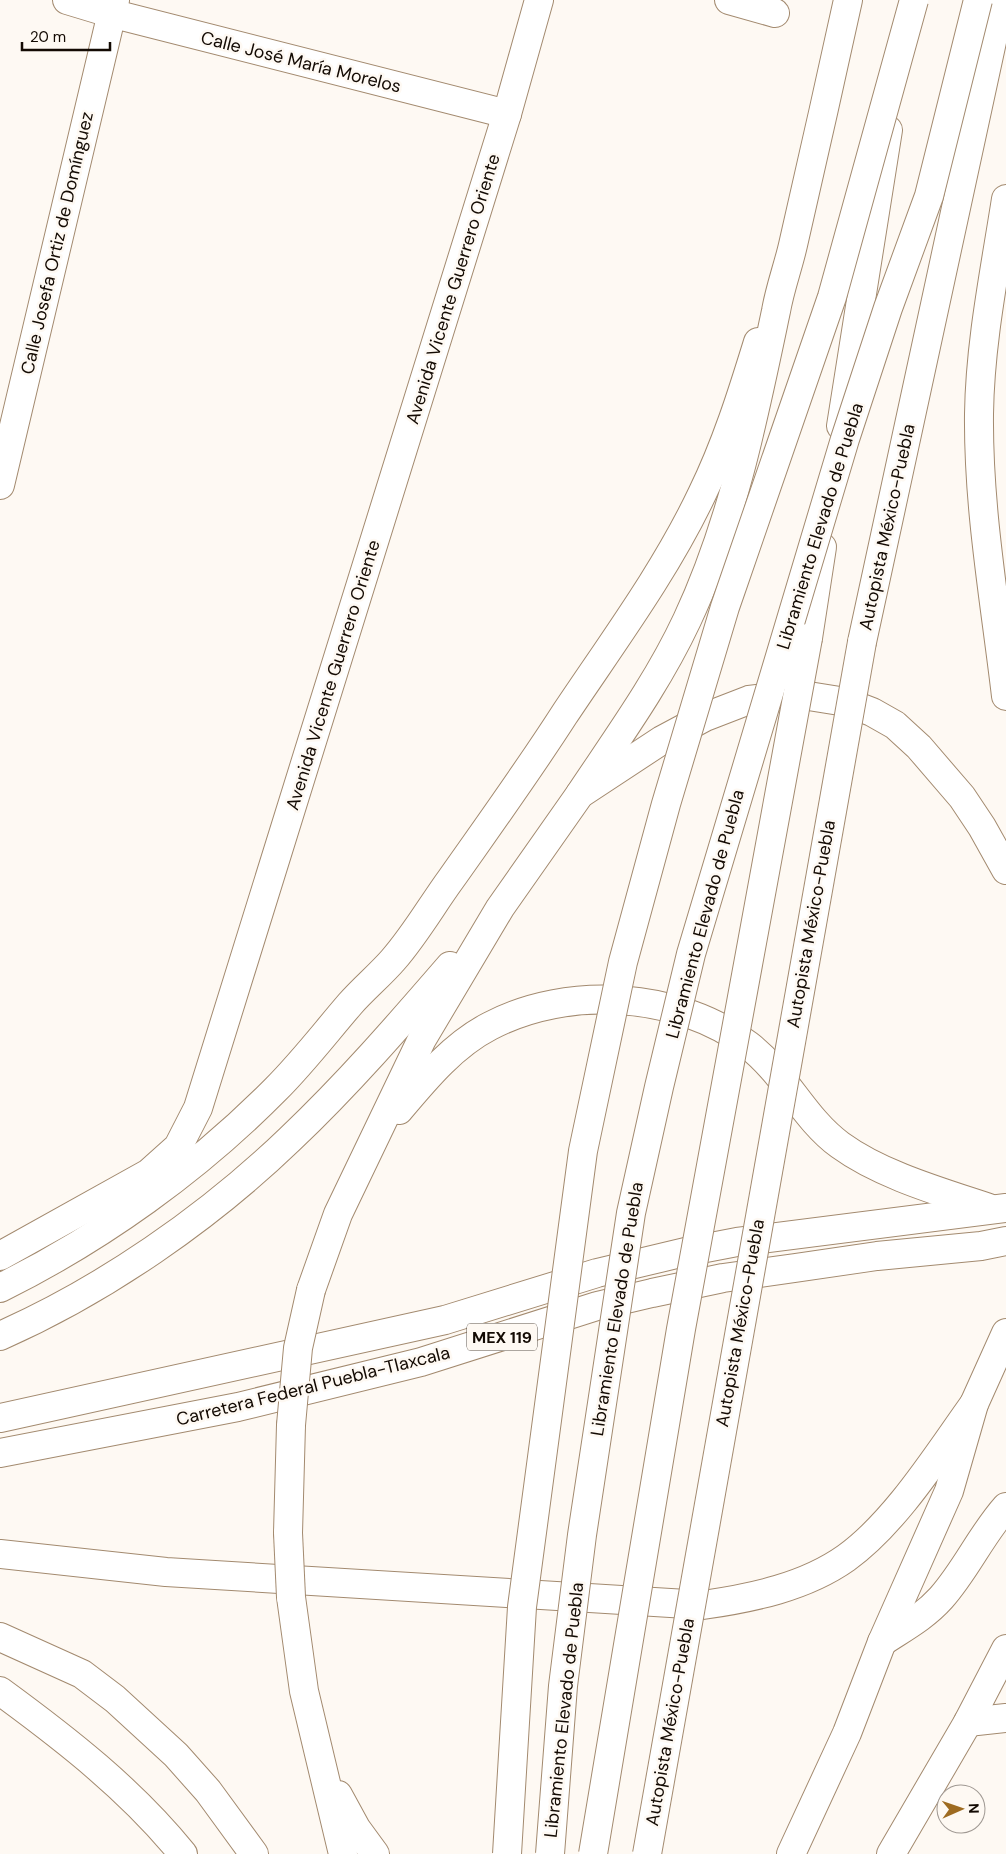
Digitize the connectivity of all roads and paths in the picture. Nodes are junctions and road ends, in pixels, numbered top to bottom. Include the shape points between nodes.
1 (67, 0) edge
2 (538, 0) edge
3 (729, 0) edge
4 (848, 0) edge
5 (909, 0) edge
6 (914, 0) edge
7 (978, 0) edge
8 (1001, 0) edge
9 (113, 7) edge
10 (776, 13) dead end
11 (507, 114) junction
12 (1006, 199) edge
13 (793, 247) junction
14 (0, 485) edge
15 (1001, 607) edge
16 (1006, 633) edge
17 (1006, 696) edge
18 (580, 794) junction
19 (1006, 870) edge
20 (500, 908) junction
21 (374, 1143) junction
22 (1001, 1209) edge
23 (1006, 1241) edge
24 (0, 1256) edge
25 (0, 1288) edge
26 (1006, 1333) edge
27 (0, 1336) edge
28 (974, 1404) junction
29 (0, 1418) edge
30 (0, 1453) edge
31 (1006, 1507) edge
32 (0, 1554) edge
33 (0, 1637) edge
34 (882, 1642) junction
35 (1006, 1649) edge
36 (0, 1691) edge
37 (1006, 1718) edge
38 (968, 1722) junction
39 (318, 1751) junction
40 (791, 1852) edge
41 (183, 1854) edge
42 (254, 1854) edge
43 (343, 1854) edge
44 (375, 1854) edge
45 (507, 1854) edge
46 (550, 1854) edge
47 (593, 1854) edge
48 (647, 1854) edge
49 (891, 1854) edge

1 - 9 main road, Calle José María Morelos
2 - 11 main road, Avenida Vicente Guerrero Oriente
3 - 10 main road
4 - 13 main road
5 - 47 main road, bridge via 808,638 679,1339
6 - 45 main road, bridge via 832,297 724,607 623,962 583,1151 524,1588
7 - 46 main road, Libramiento Elevado de Puebla, bridge via 929,196 845,439 691,954 658,1088 631,1213 582,1535 563,1686
8 - 48 main road, Autopista México-Puebla, bridge via 862,642
9 - 11 main road, Calle José María Morelos
9 - 14 main road, Calle Josefa Ortiz de Domínguez
11 - 24 main road, Avenida Vicente Guerrero Oriente via 198,1108 178,1147 149,1173
12 - 15 main road via 983,350 979,413 986,542
13 - 18 main road via 738,479 706,577 648,693
13 - 25 main road via 771,301 740,404 703,494 670,554 536,758 394,959 351,1003 316,1047 231,1132 132,1210
15 - 16 main road
15 - 17 main road
18 - 19 main road via 662,740 727,707 772,695 820,696 872,712 895,725 919,747 962,797
18 - 20 main road
20 - 21 main road via 422,1039
20 - 27 main road via 327,1101 248,1177 160,1246 40,1318
21 - 22 main road via 443,1062 457,1048 490,1026 555,1005 636,1002 693,1016 749,1046 780,1076 810,1117 840,1145 868,1161 913,1181
21 - 39 main road, bridge via 338,1214 311,1290 298,1348 291,1425 288,1533 291,1597 304,1691
22 - 29 main road, Carretera Federal Puebla-Tlaxcala / MEX 119 via 737,1242 685,1252 597,1273 445,1320
23 - 30 main road, Carretera Federal Puebla-Tlaxcala / MEX 119 via 723,1278 597,1306 421,1362 238,1408
26 - 28 main road
28 - 32 main road via 894,1511 845,1559 780,1589 745,1599 711,1604 616,1601 166,1572
28 - 34 main road via 949,1491
31 - 34 main road via 941,1598 922,1616
33 - 42 main road via 82,1674 121,1704 195,1777 238,1829
34 - 40 main road via 847,1733
35 - 38 main road
36 - 41 main road via 117,1784 157,1822
37 - 38 main road
38 - 49 main road
39 - 43 main road
39 - 44 main road via 356,1828

